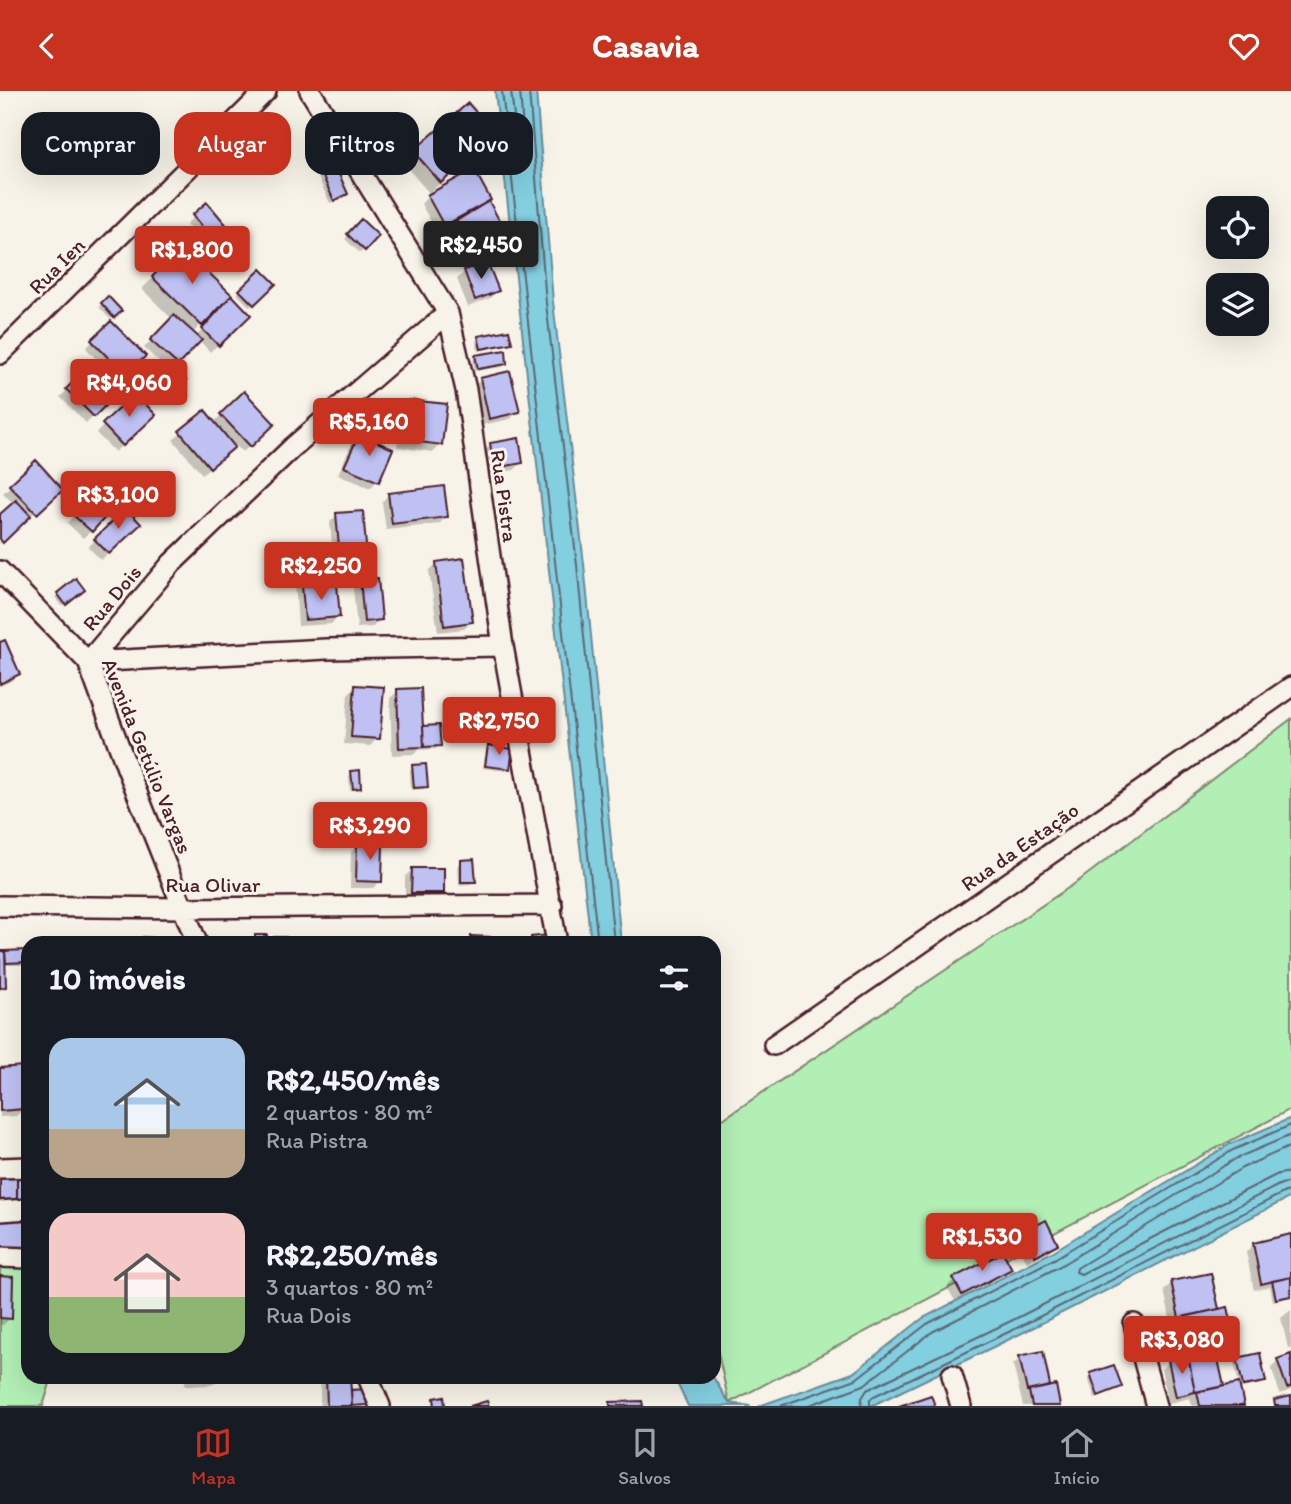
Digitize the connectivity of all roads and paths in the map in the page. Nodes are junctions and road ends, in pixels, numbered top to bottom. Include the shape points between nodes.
1 (266, 91) edge
2 (310, 91) edge
3 (448, 313) junction
4 (0, 354) edge
5 (0, 571) edge
6 (503, 646) junction
7 (88, 662) junction
8 (1291, 687) edge
9 (552, 905) junction
10 (0, 907) edge
11 (183, 908) junction
12 (194, 936) edge
13 (556, 936) edge
14 (774, 1045) dead end
15 (21, 1167) edge
16 (0, 1168) edge
17 (21, 1210) edge
18 (0, 1211) edge
19 (0, 1257) edge
20 (21, 1258) edge
21 (1134, 1325) dead end
22 (952, 1375) dead end
23 (371, 1384) edge
24 (380, 1406) edge
25 (961, 1406) edge
26 (1156, 1406) edge

1 - 4 street, Rua Ien
2 - 3 street, Rua Pistra
3 - 6 street, Rua Pistra via 466,390
3 - 7 street, Rua Dois via 293,447 182,554
5 - 7 street, Avenida Getúlio Vargas
6 - 7 street, Rua Dois via 326,649
6 - 9 street, Rua Pistra
7 - 11 street, Avenida Getúlio Vargas
8 - 14 street, Rua da Estação
9 - 11 street, Rua Olivar
9 - 13 street, Rua Pistra
10 - 11 street, Rua Olivar
11 - 12 street, Avenida Getúlio Vargas
15 - 16 street
17 - 18 street
19 - 20 street
21 - 26 street
22 - 25 street
23 - 24 street

